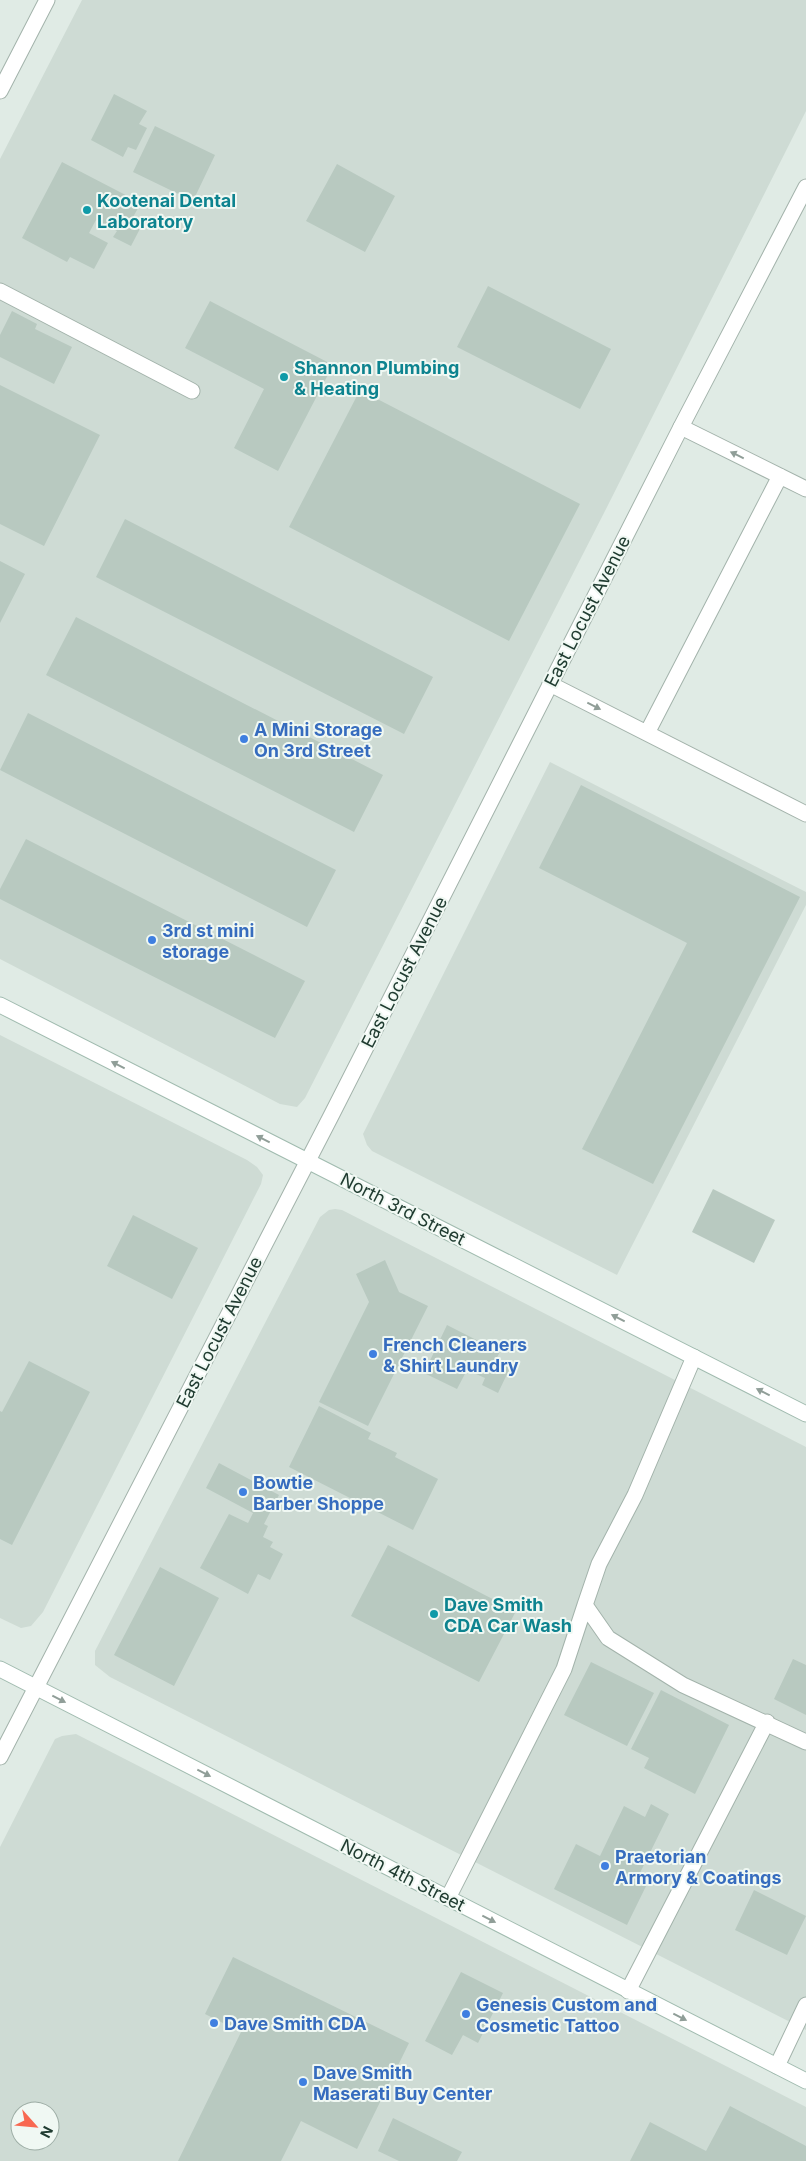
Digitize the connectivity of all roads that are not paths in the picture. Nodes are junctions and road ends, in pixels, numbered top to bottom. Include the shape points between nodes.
1 (47, 0) edge
2 (0, 91) edge
3 (806, 187) edge
4 (0, 290) edge
5 (192, 391) dead end
6 (681, 427) junction
7 (780, 476) junction
8 (806, 489) edge
9 (550, 684) junction
10 (647, 733) junction
11 (806, 814) edge
12 (0, 1005) edge
13 (307, 1160) junction
14 (694, 1357) junction
15 (806, 1414) edge
16 (584, 1605) junction
17 (0, 1669) edge
18 (35, 1687) junction
19 (767, 1722) junction
20 (806, 1742) edge
21 (0, 1757) edge
22 (448, 1898) junction
23 (628, 1991) junction
24 (806, 2005) edge
25 (777, 2066) junction
26 (806, 2081) edge

1 - 2 street
3 - 6 street, East Locust Avenue
4 - 5 street
7 -> 6 street
6 - 9 street, East Locust Avenue
7 - 8 street
7 - 10 street
9 -> 10 street
9 - 13 street, East Locust Avenue
10 - 11 street
13 -> 12 street, North 3rd Street
14 -> 13 street, North 3rd Street
13 - 18 street, East Locust Avenue
15 -> 14 street, North 3rd Street
14 - 16 street via 635,1495 599,1564
16 - 19 street via 608,1638 683,1685
16 - 22 street via 564,1669
17 - 18 street, North 4th Street
18 - 21 street, East Locust Avenue
18 -> 22 street, North 4th Street
19 - 20 street
19 - 23 street
22 -> 23 street, North 4th Street
23 -> 25 street, North 4th Street
24 - 25 street
25 - 26 street, North 4th Street

